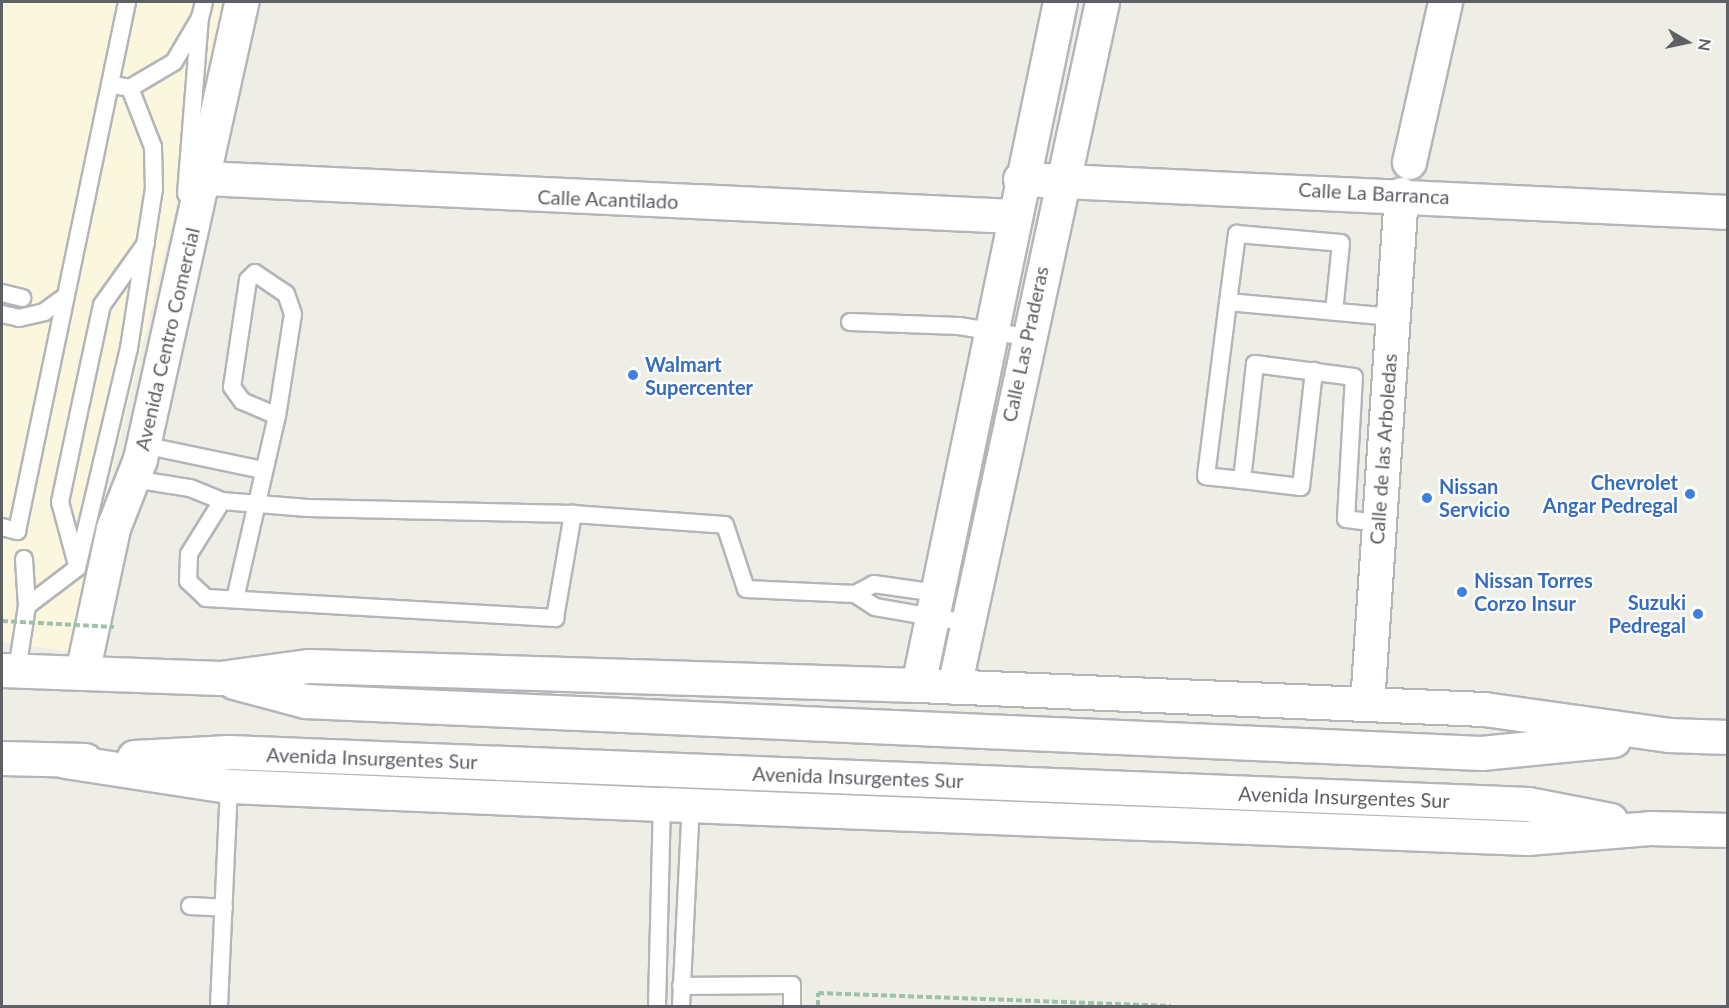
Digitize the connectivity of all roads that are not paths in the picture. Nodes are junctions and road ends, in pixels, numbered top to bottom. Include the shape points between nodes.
1 (127, 2) edge
2 (204, 2) edge
3 (241, 2) edge
4 (1060, 2) edge
5 (1102, 2) edge
6 (1445, 2) edge
7 (200, 18) junction
8 (1409, 162) dead end
9 (204, 178) junction
10 (1020, 179) junction
11 (1063, 179) junction
12 (1401, 194) junction
13 (1728, 212) edge
14 (1013, 216) junction
15 (150, 237) junction
16 (183, 269) junction
17 (2, 294) edge
18 (22, 298) dead end
19 (62, 299) junction
20 (1228, 302) junction
21 (1334, 312) junction
22 (2, 314) edge
23 (1392, 317) junction
24 (850, 322) dead end
25 (990, 331) junction
26 (1026, 337) junction
27 (1314, 371) junction
28 (277, 416) junction
29 (143, 445) junction
30 (263, 470) junction
31 (133, 479) junction
32 (1242, 480) junction
33 (222, 501) junction
34 (255, 501) junction
35 (573, 514) junction
36 (1377, 523) junction
37 (2, 527) edge
38 (949, 532) junction
39 (984, 539) junction
40 (24, 559) dead end
41 (77, 568) junction
42 (855, 594) junction
43 (235, 599) junction
44 (934, 604) junction
45 (27, 606) junction
46 (967, 623) junction
47 (9, 670) edge
48 (82, 673) junction
49 (220, 678) junction
50 (918, 685) junction
51 (954, 687) junction
52 (1367, 704) junction
53 (1668, 735) junction
54 (1728, 737) edge
55 (2, 758) edge
56 (64, 761) junction
57 (229, 786) junction
58 (677, 805) junction
59 (1650, 828) junction
60 (1728, 830) edge
61 (190, 906) dead end
62 (224, 908) junction
63 (681, 986) junction
64 (219, 1006) edge
65 (657, 1006) edge
66 (681, 1006) edge
67 (792, 1006) edge

1 - 19 lane
2 - 7 lane
3 - 9 main road, Avenida Centro Comercial
4 - 10 main road, Calle Las Praderas
5 - 11 main road, Calle Las Praderas
6 - 8 main road
7 - 15 lane via 174,62 122,87 153,147
7 - 16 lane
9 - 14 main road, Calle Acantilado
9 - 16 main road, Avenida Centro Comercial
10 - 11 main road, Calle La Barranca
10 - 14 main road, Calle Las Praderas
11 - 12 main road, Calle La Barranca
11 - 26 main road, Calle Las Praderas
12 - 13 main road, Calle La Barranca
12 - 23 main road, Calle de las Arboledas
14 - 25 main road, Calle Las Praderas
15 - 41 lane
15 - 41 lane via 102,305 60,502
16 - 29 main road, Avenida Centro Comercial
17 - 18 lane
19 - 22 lane via 44,312 19,318
19 - 37 lane via 17,531
20 - 21 lane
20 - 21 lane via 1237,234 1341,243
20 - 32 lane via 1206,476
21 - 23 lane
23 - 36 main road, Calle de las Arboledas
24 - 25 lane
25 - 26 lane
25 - 38 main road, Calle Las Praderas
26 - 39 main road, Calle Las Praderas
27 - 32 lane via 1301,487
27 - 32 lane via 1255,364
27 - 36 lane via 1354,377 1346,519
28 - 28 lane via 291,303 255,273 248,280 232,387 242,401
28 - 30 lane
29 - 30 lane
29 - 31 main road, Avenida Centro Comercial
30 - 34 lane
31 - 33 lane via 190,488
31 - 48 main road, Avenida Centro Comercial via 113,528
33 - 34 lane
33 - 43 lane via 189,554 188,581 206,598
34 - 35 lane via 368,513
34 - 43 lane
35 - 42 lane via 725,525 746,589
35 - 43 lane via 555,618
36 - 52 main road, Calle de las Arboledas
38 - 39 lane
38 - 44 main road, Calle Las Praderas
39 - 46 main road, Calle Las Praderas
40 - 45 lane
41 - 45 lane
42 - 44 lane via 875,606
42 - 44 lane via 874,584
44 - 46 lane
44 - 50 main road, Calle Las Praderas
45 - 47 lane
46 - 51 main road, Calle Las Praderas
47 - 48 main road
48 - 49 main road
49 - 50 main road via 309,666
49 - 53 main road via 305,701 1481,753
50 - 51 main road
51 - 52 main road
52 - 53 main road via 1484,709
53 - 54 main road
55 - 56 main road, Avenida Insurgentes Sur
56 - 57 main road, Avenida Insurgentes Sur
56 - 59 main road, Avenida Insurgentes Sur via 229,752 1492,803
57 - 58 main road, Avenida Insurgentes Sur
57 - 62 lane
58 - 59 main road, Avenida Insurgentes Sur via 1527,838
58 - 63 lane
58 - 65 lane
59 - 60 main road, Avenida Insurgentes Sur
61 - 62 lane
62 - 64 lane
63 - 66 lane
63 - 67 lane via 792,985

